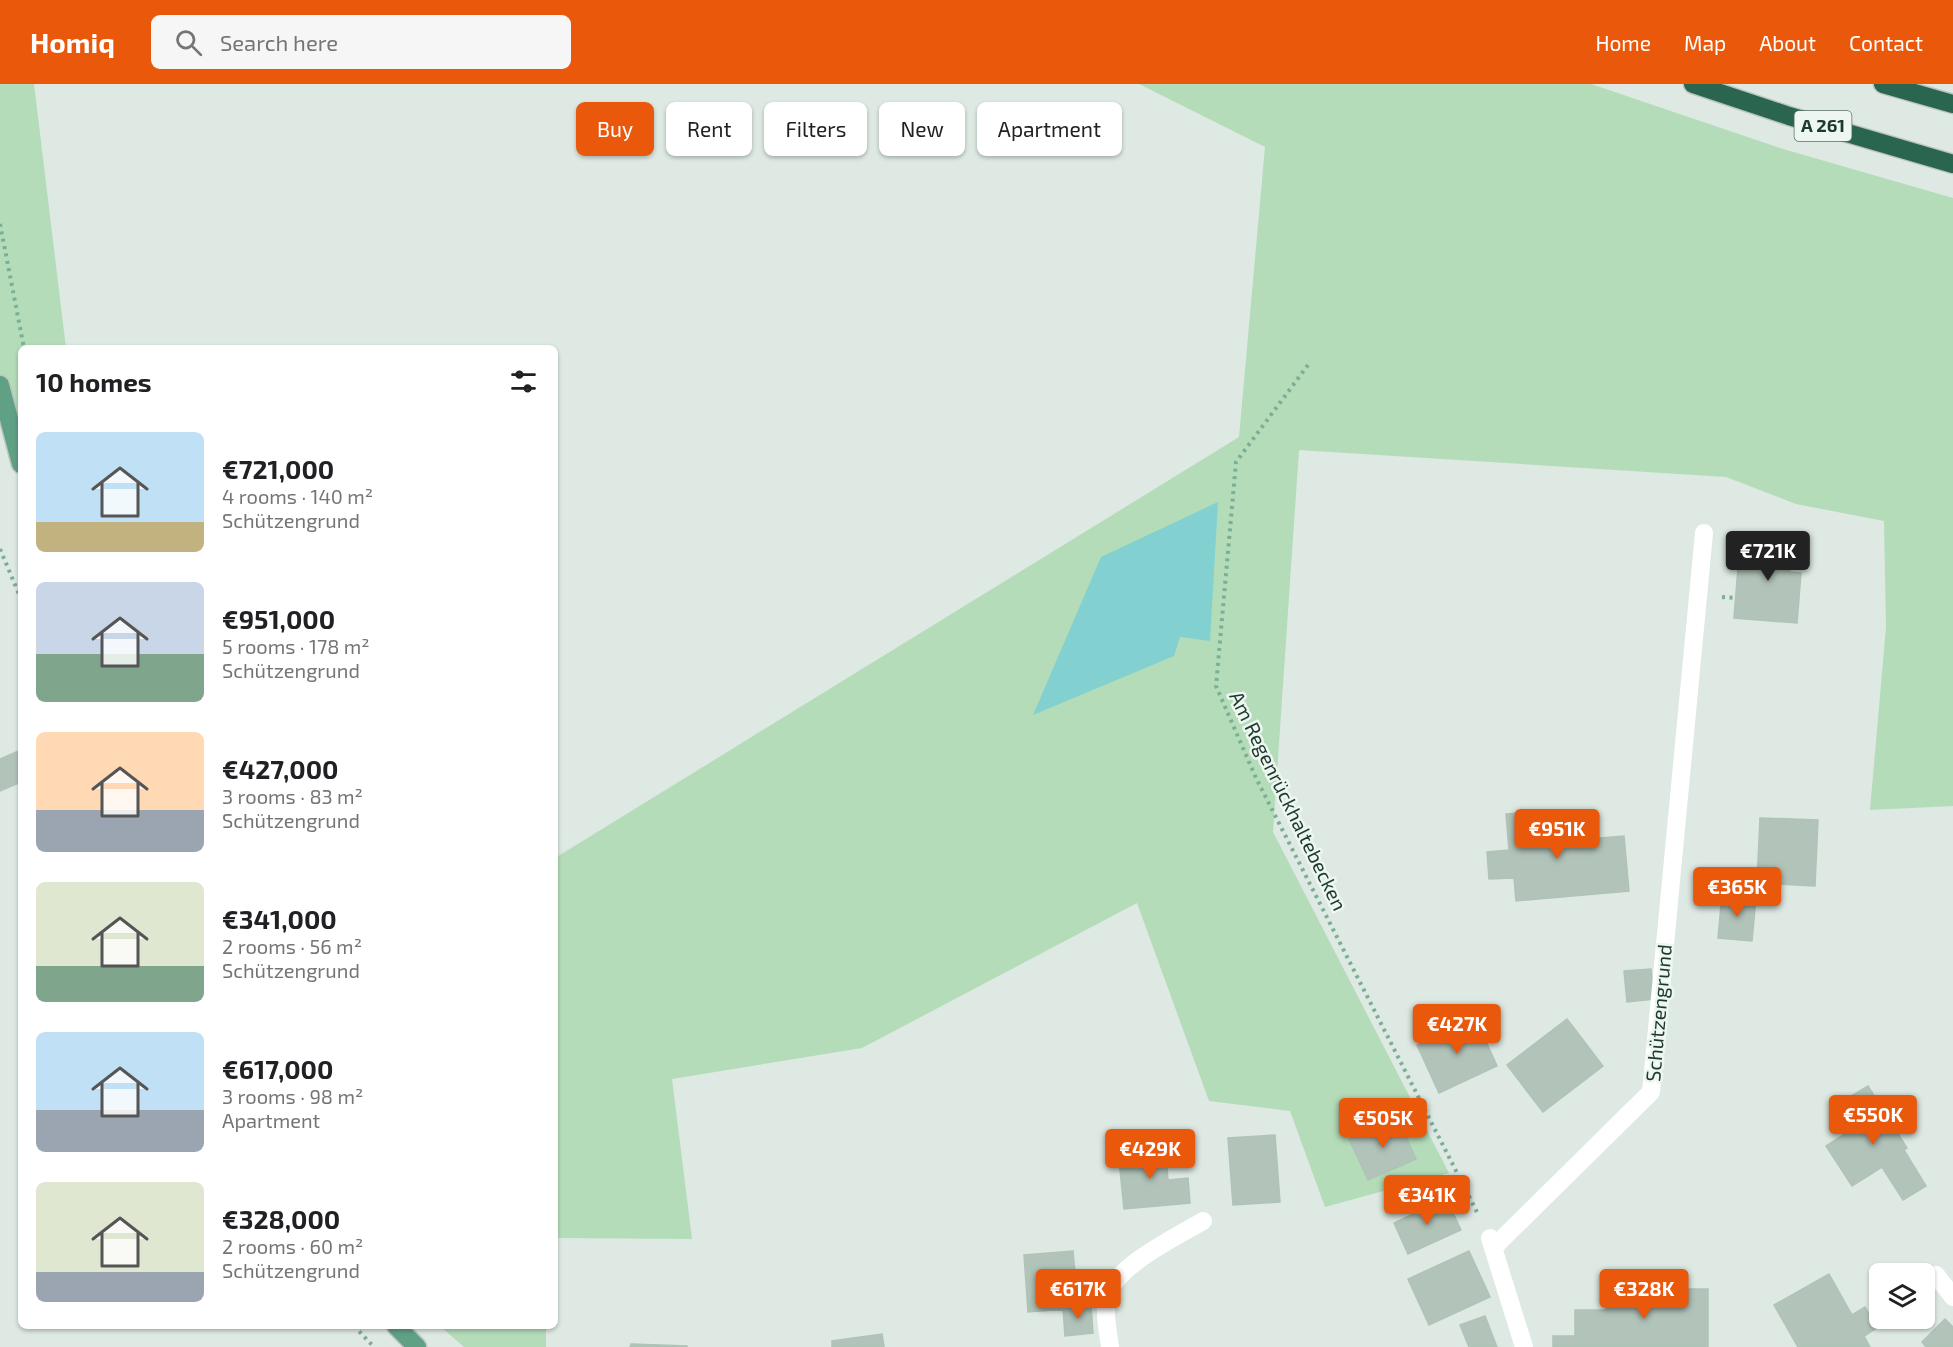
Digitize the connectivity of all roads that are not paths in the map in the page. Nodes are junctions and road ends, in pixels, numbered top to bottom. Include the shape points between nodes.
1 (1693, 84) edge
2 (1883, 84) edge
3 (1953, 104) edge
4 (1953, 164) edge
5 (0, 385) edge
6 (18, 453) edge
7 (1704, 533) dead end
8 (1203, 1221) dead end
9 (1936, 1275) dead end
10 (1953, 1297) edge
11 (399, 1329) edge
12 (417, 1347) edge
13 (1110, 1347) edge
14 (1524, 1347) edge

1 - 4 highway, A 261
2 - 3 highway
5 - 6 main road
7 - 14 street, Schützengrund via 1651,1092 1491,1243
8 - 13 street via 1118,1278 1108,1295 1106,1311
9 - 10 street
11 - 12 main road

